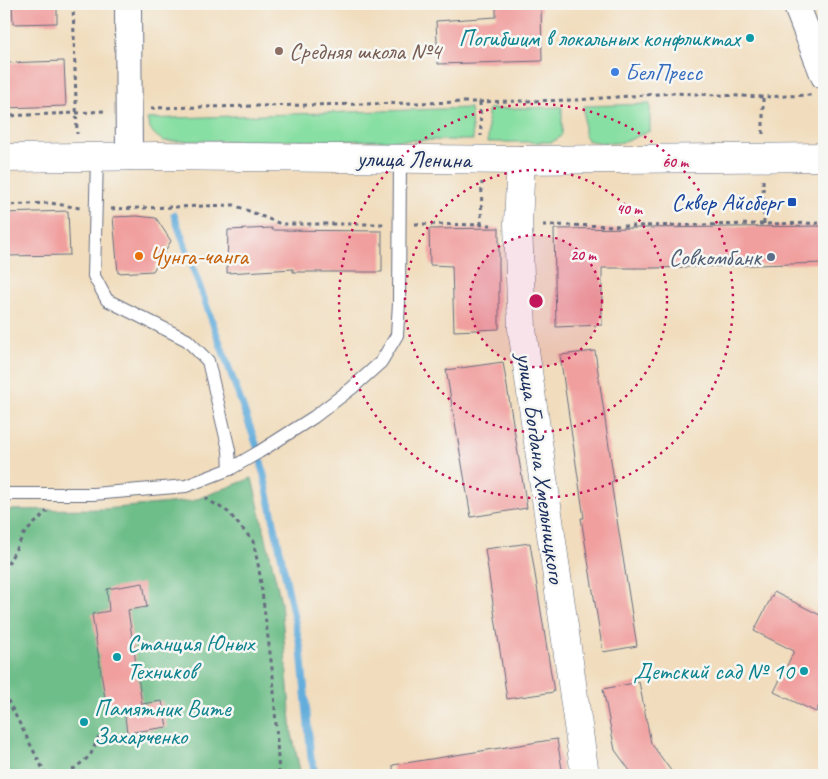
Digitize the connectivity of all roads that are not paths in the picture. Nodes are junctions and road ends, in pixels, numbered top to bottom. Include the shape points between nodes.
1 (128, 4) edge
2 (796, 4) edge
3 (820, 86) edge
4 (129, 157) junction
5 (824, 157) edge
6 (4, 158) edge
7 (87, 158) junction
8 (400, 159) junction
9 (521, 160) junction
10 (230, 469) junction
11 (4, 494) edge
12 (585, 775) edge

1 - 4 street
2 - 3 street
4 - 7 street, улица Ленина
4 - 8 street, улица Ленина
5 - 9 street, улица Ленина
6 - 7 street, улица Ленина
7 - 10 lane via 96,210 94,276 107,300 187,340 208,361
8 - 9 street, улица Ленина
8 - 10 lane via 397,335 381,362 352,388
9 - 12 street, улица Богдана Хмельницкого via 518,224 522,329
10 - 11 lane via 186,486 93,494

